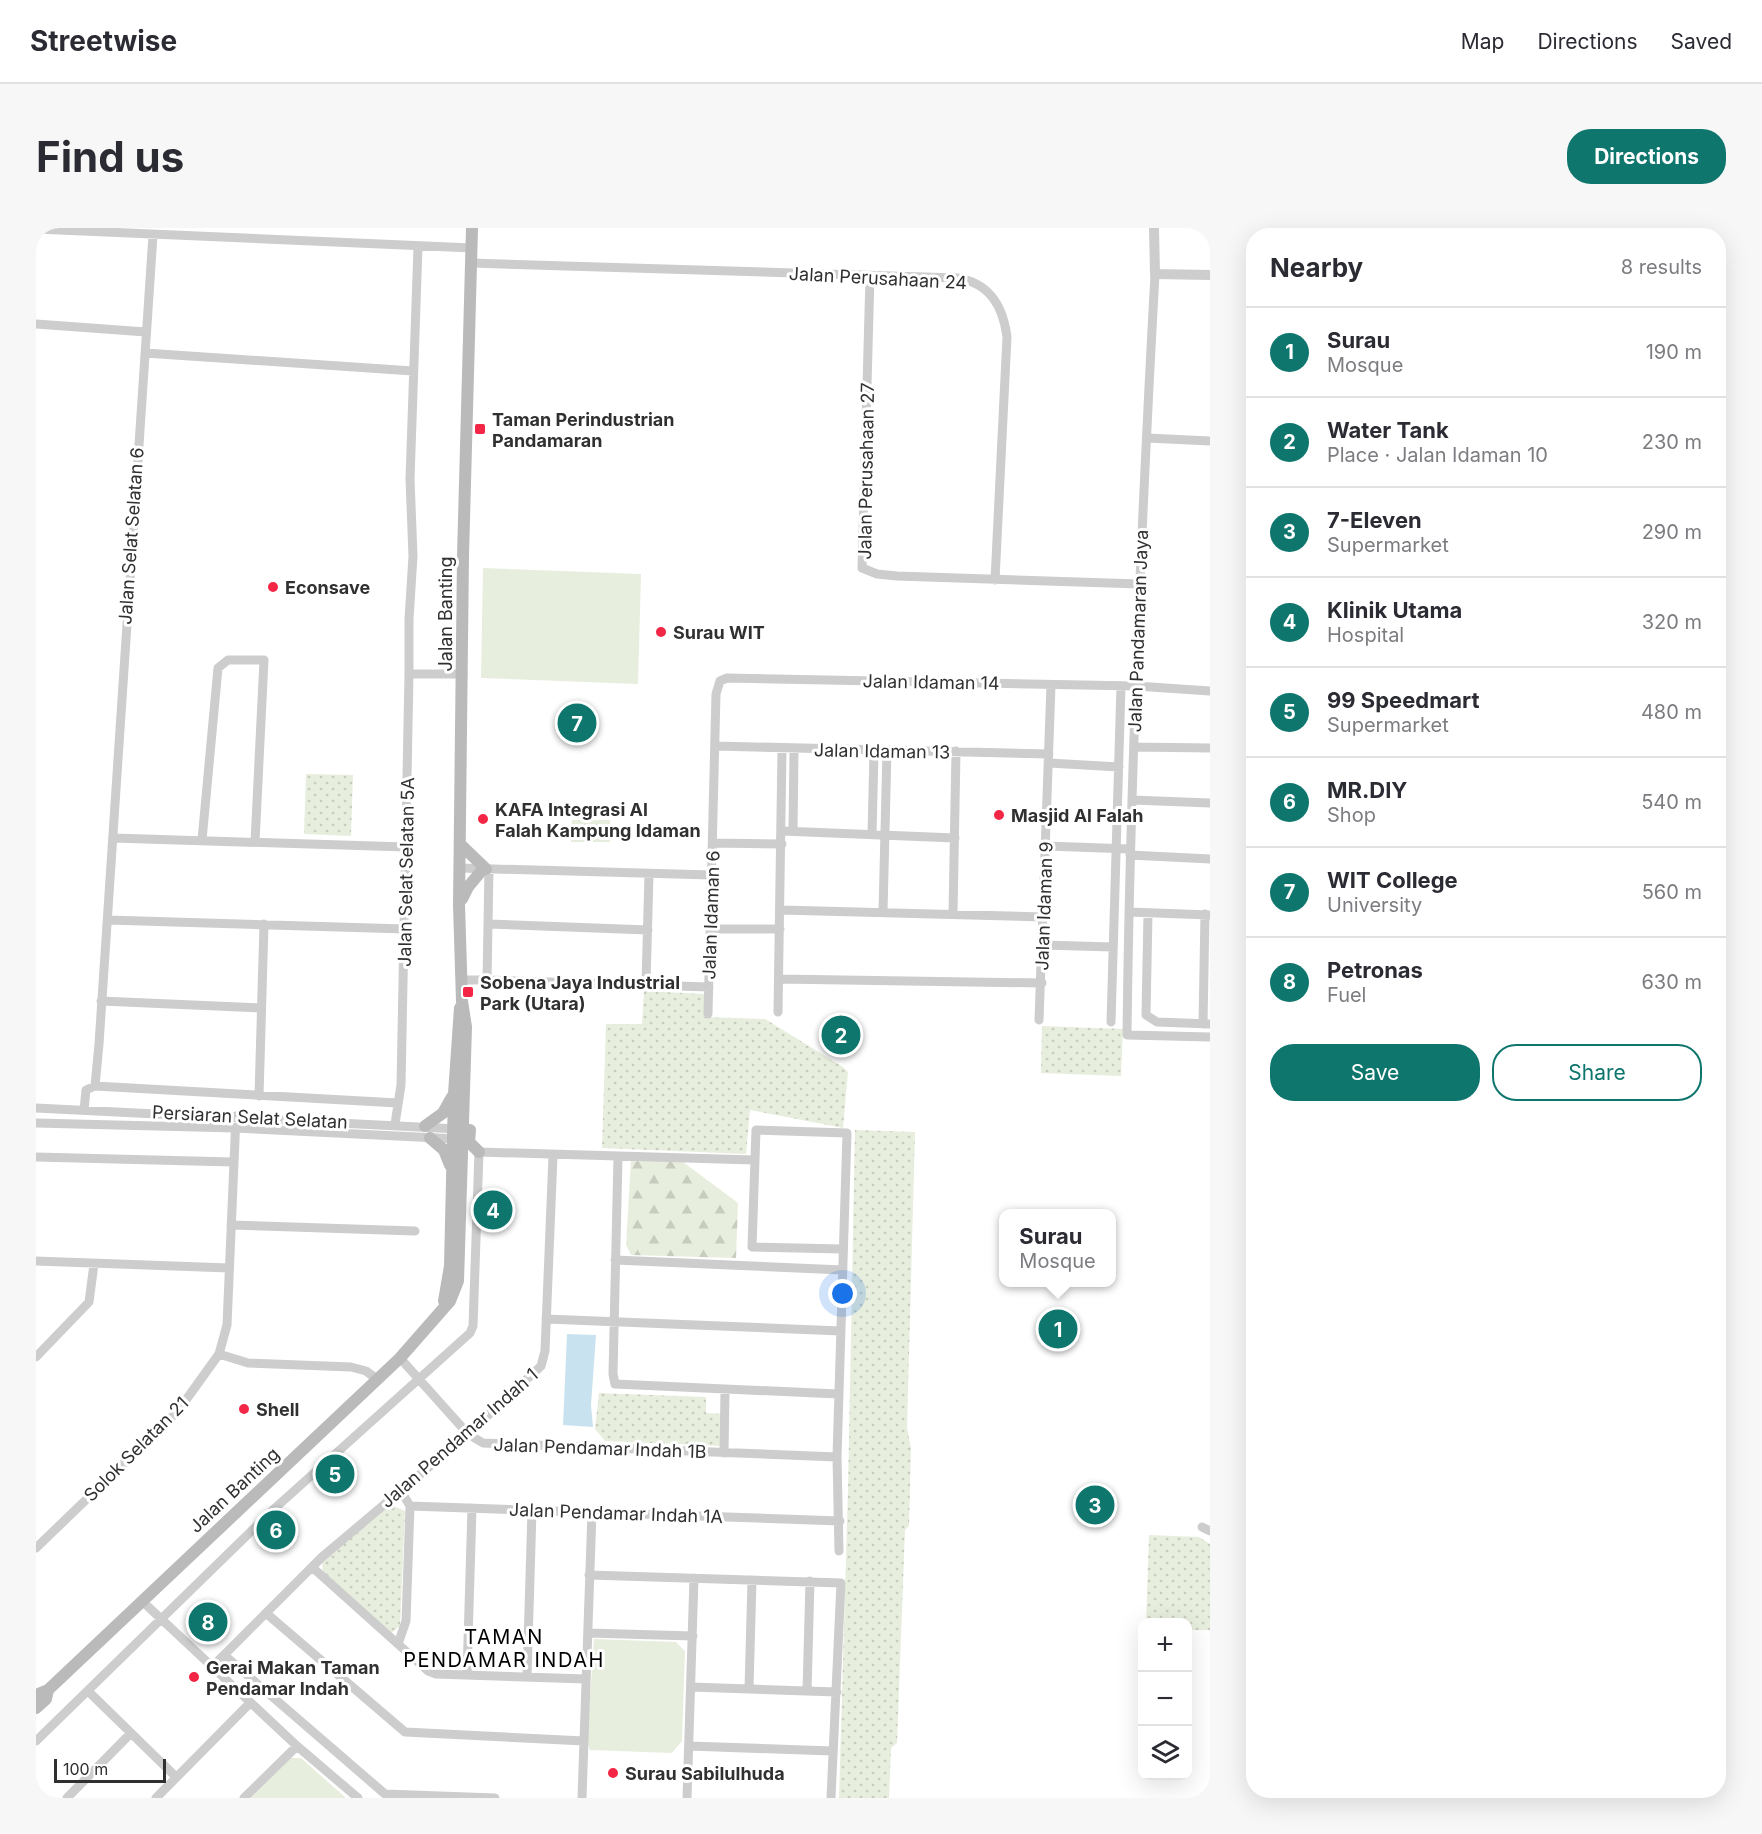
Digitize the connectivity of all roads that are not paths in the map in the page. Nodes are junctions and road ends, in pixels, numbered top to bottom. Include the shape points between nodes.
1 (472, 228) edge
2 (1154, 228) edge
3 (36, 229) edge
4 (142, 235) junction
5 (153, 235) junction
6 (168, 236) junction
7 (418, 247) junction
8 (472, 248) junction
9 (152, 251) junction
10 (471, 263) junction
11 (1155, 274) junction
12 (1210, 274) edge
13 (870, 276) junction
14 (36, 324) edge
15 (146, 332) junction
16 (145, 354) junction
17 (413, 371) junction
18 (1147, 438) junction
19 (1210, 441) edge
20 (995, 580) junction
21 (1140, 584) junction
22 (409, 674) junction
23 (463, 674) junction
24 (727, 678) joint
25 (1051, 685) junction
26 (1121, 686) junction
27 (1136, 686) junction
28 (1210, 691) edge
29 (716, 746) junction
30 (1134, 747) junction
31 (1210, 748) edge
32 (782, 749) junction
33 (794, 750) junction
34 (874, 750) junction
35 (886, 750) junction
36 (956, 751) junction
37 (1049, 758) junction
38 (1119, 767) junction
39 (1132, 800) junction
40 (1210, 803) edge
41 (782, 831) junction
42 (793, 831) junction
43 (872, 835) junction
44 (885, 836) junction
45 (113, 838) junction
46 (955, 838) junction
47 (202, 840) junction
48 (255, 842) junction
49 (713, 843) junction
50 (460, 844) junction
51 (782, 844) junction
52 (1046, 846) junction
53 (406, 847) junction
54 (1115, 849) junction
55 (1130, 852) junction
56 (1210, 859) edge
57 (460, 868) junction
58 (486, 869) junction
59 (649, 874) junction
60 (711, 875) junction
61 (459, 905) junction
62 (781, 910) junction
63 (883, 912) junction
64 (1129, 912) junction
65 (1148, 913) junction
66 (953, 914) junction
67 (1207, 914) edge
68 (1044, 917) junction
69 (108, 920) junction
70 (264, 924) junction
71 (488, 924) junction
72 (711, 928) junction
73 (405, 929) junction
74 (780, 929) junction
75 (648, 930) junction
76 (1043, 945) junction
77 (1113, 947) junction
78 (780, 979) junction
79 (461, 980) junction
80 (487, 980) junction
81 (646, 983) junction
82 (1041, 983) junction
83 (709, 987) junction
84 (101, 1001) junction
85 (261, 1008) junction
86 (778, 1012) dead end
87 (708, 1014) dead end
88 (1039, 1020) dead end
89 (1112, 1022) dead end
90 (1206, 1024) edge
91 (1210, 1037) edge
92 (95, 1086) junction
93 (459, 1094) junction
94 (259, 1096) junction
95 (398, 1103) junction
96 (36, 1108) edge
97 (84, 1110) junction
98 (236, 1116) junction
99 (36, 1123) edge
100 (395, 1125) junction
101 (235, 1128) junction
102 (428, 1132) junction
103 (458, 1134) junction
104 (479, 1152) junction
105 (553, 1156) junction
106 (36, 1157) edge
107 (618, 1157) junction
108 (754, 1160) junction
109 (233, 1162) junction
110 (453, 1175) junction
111 (231, 1225) junction
112 (415, 1231) dead end
113 (842, 1249) junction
114 (615, 1260) junction
115 (36, 1261) edge
116 (94, 1264) junction
117 (229, 1268) junction
118 (843, 1270) junction
119 (441, 1312) junction
120 (546, 1319) junction
121 (614, 1321) junction
122 (841, 1331) junction
123 (219, 1354) junction
124 (36, 1357) edge
125 (400, 1358) junction
126 (377, 1378) junction
127 (419, 1380) junction
128 (725, 1390) junction
129 (838, 1394) junction
130 (468, 1434) junction
131 (724, 1453) junction
132 (837, 1457) junction
133 (401, 1491) junction
134 (410, 1506) junction
135 (472, 1508) junction
136 (532, 1510) junction
137 (592, 1512) junction
138 (840, 1521) junction
139 (36, 1548) edge
140 (839, 1551) dead end
141 (312, 1567) junction
142 (590, 1575) junction
143 (694, 1578) junction
144 (752, 1580) junction
145 (810, 1581) junction
146 (142, 1601) junction
147 (267, 1614) junction
148 (160, 1620) junction
149 (588, 1633) junction
150 (693, 1636) junction
151 (398, 1644) junction
152 (224, 1655) junction
153 (212, 1667) junction
154 (467, 1676) junction
155 (527, 1677) junction
156 (586, 1679) junction
157 (691, 1687) junction
158 (749, 1689) junction
159 (48, 1690) junction
160 (88, 1691) junction
161 (807, 1691) junction
162 (837, 1692) junction
163 (36, 1695) edge
164 (250, 1703) junction
165 (36, 1708) edge
166 (131, 1734) junction
167 (36, 1741) edge
168 (584, 1741) junction
169 (297, 1746) junction
170 (689, 1746) junction
171 (832, 1751) junction
172 (176, 1778) junction
173 (67, 1798) edge
174 (156, 1798) edge
175 (244, 1798) edge
176 (358, 1798) edge
177 (495, 1798) edge
178 (582, 1798) edge
179 (687, 1798) edge
180 (831, 1798) edge

1 - 8 main road, Jalan Banting
2 - 11 street, Jalan Pandamaran Jaya
3 - 4 street
4 - 5 street
4 - 9 street
5 - 6 street
5 - 9 street, Jalan Selat Selatan 6
6 - 7 street
6 - 9 street
7 - 8 street
7 - 17 street, Jalan Selat Selatan 5A
8 - 10 main road, Jalan Banting
9 - 15 street, Jalan Selat Selatan 6
10 - 13 street, Jalan Perusahaan 24
10 - 23 main road, Jalan Banting
11 - 12 street
11 - 18 street, Jalan Pandamaran Jaya
13 - 20 street, Jalan Perusahaan 24 via 967,280 989,293 1003,313 1007,337
13 - 20 street, Jalan Perusahaan 27 via 862,568 897,576
14 - 15 street
15 - 16 street, Jalan Selat Selatan 6
16 - 17 street
16 - 45 street, Jalan Selat Selatan 6
17 - 22 street, Jalan Selat Selatan 5A
18 - 19 street
18 - 21 street, Jalan Pandamaran Jaya
20 - 21 street, Jalan Perusahaan 27
21 - 27 street, Jalan Pandamaran Jaya
22 - 23 street
22 - 53 street, Jalan Selat Selatan 5A
23 - 50 main road, Jalan Banting
24 - 25 street, Jalan Idaman 14
24 - 29 street, Jalan Idaman 6 via 717,686
25 - 26 street, Jalan Idaman 14
25 - 37 street, Jalan Idaman 9
26 - 27 street, Jalan Idaman 14
26 - 38 street, Jalan Pandamaran Jaya
27 - 28 street, Jalan Idaman 14
27 - 30 street, Jalan Pandamaran Jaya
29 - 32 street, Jalan Idaman 13
29 - 49 street, Jalan Idaman 6
30 - 31 street
30 - 39 street, Jalan Pandamaran Jaya
32 - 33 street, Jalan Idaman 13
32 - 41 street
33 - 34 street, Jalan Idaman 13
33 - 42 street
34 - 35 street, Jalan Idaman 13
34 - 43 street
35 - 36 street, Jalan Idaman 13
35 - 44 street
36 - 37 street, Jalan Idaman 13
36 - 46 street
37 - 38 street, Jalan Idaman 13
37 - 52 street, Jalan Idaman 9
38 - 54 street, Jalan Pandamaran Jaya
39 - 40 street
39 - 55 street, Jalan Pandamaran Jaya
41 - 42 street
41 - 51 street
42 - 43 street
43 - 44 street
44 - 46 street
44 - 63 street
45 - 47 street
45 - 69 street, Jalan Selat Selatan 6
46 - 66 street
47 - 48 street
47 - 48 street via 218,668 228,660 264,660
48 - 53 street
49 - 51 street
49 - 60 street, Jalan Idaman 6
50 - 57 main road, Jalan Banting
50 - 58 main road
51 - 62 street
52 - 54 street
52 - 68 street, Jalan Idaman 9
53 - 73 street, Jalan Selat Selatan 5A
54 - 55 street
54 - 77 street, Jalan Pandamaran Jaya
55 - 56 street
55 - 64 street, Jalan Pandamaran Jaya
57 - 58 street
57 - 61 main road, Jalan Banting
58 - 59 street
58 - 61 main road via 468,886
58 - 71 street
59 - 60 street
59 - 75 street
60 - 72 street, Jalan Idaman 6
61 - 79 main road, Jalan Banting
62 - 63 street
62 - 74 street
63 - 66 street
64 - 65 street
64 - 91 street, Jalan Pandamaran Jaya via 1127,1035
65 - 67 street
65 - 90 street via 1146,1015 1157,1022
66 - 68 street
67 - 90 street
68 - 76 street, Jalan Idaman 9
69 - 70 street
69 - 84 street, Jalan Selat Selatan 6
70 - 73 street
70 - 85 street
71 - 75 street
71 - 80 street
72 - 74 street
72 - 83 street, Jalan Idaman 6
73 - 95 street, Jalan Selat Selatan 5A
74 - 78 street
75 - 81 street
76 - 77 street
76 - 82 street, Jalan Idaman 9
77 - 89 street, Jalan Pandamaran Jaya
78 - 82 street
78 - 86 street
79 - 80 street
79 - 93 main road, Jalan Banting via 466,1022
80 - 81 street
81 - 83 street
82 - 88 street, Jalan Idaman 9
83 - 87 street, Jalan Idaman 6
84 - 85 street
84 - 92 street, Jalan Selat Selatan 6
85 - 94 street
92 - 94 street
92 - 97 street via 86,1090
93 - 102 main road
93 - 103 main road, Jalan Banting
93 - 104 main road via 470,1114 470,1142
94 - 95 street
95 - 100 street, Jalan Selat Selatan 5A
96 - 97 street, Persiaran Selat Selatan
97 - 98 street, Persiaran Selat Selatan
98 - 100 street, Persiaran Selat Selatan
98 - 101 street, Solok Selatan 21
99 - 101 street, Persiaran Selat Selatan
100 - 102 street, Persiaran Selat Selatan
101 - 102 street, Persiaran Selat Selatan
101 - 109 street, Solok Selatan 21
102 - 103 street, Persiaran Selat Selatan
102 - 110 main road via 444,1150
103 - 110 main road, Jalan Banting
103 - 119 main road, Jalan Banting via 460,1265 450,1301
104 - 105 street
104 - 127 street via 473,1326
105 - 107 street
105 - 120 street, Jalan Pendamar Indah 1
106 - 109 street
107 - 108 street
107 - 114 street
108 - 113 street via 752,1247
108 - 113 street via 756,1130 847,1133
109 - 111 street, Solok Selatan 21
110 - 119 main road, Jalan Banting via 449,1275
111 - 112 street
111 - 117 street, Solok Selatan 21
113 - 118 street
114 - 118 street
114 - 121 street
115 - 116 street
116 - 117 street
116 - 124 street via 89,1302
117 - 123 street, Solok Selatan 21 via 227,1325
118 - 122 street
119 - 125 main road, Jalan Banting
120 - 121 street
120 - 130 street, Jalan Pendamar Indah 1 via 541,1366
121 - 122 street
121 - 128 street via 615,1384
122 - 129 street
123 - 126 street via 248,1363 351,1367
123 - 139 street, Solok Selatan 21 via 178,1411
125 - 126 main road, Jalan Banting
125 - 127 street, Jalan Pendamar Indah 1B
126 - 146 main road, Jalan Banting
127 - 130 street, Jalan Pendamar Indah 1B
127 - 148 street via 274,1509
128 - 129 street
128 - 131 street
129 - 132 street
130 - 131 street, Jalan Pendamar Indah 1B via 494,1445
130 - 133 street, Jalan Pendamar Indah 1
131 - 132 street, Jalan Pendamar Indah 1B
132 - 138 street
133 - 134 street
133 - 141 street, Jalan Pendamar Indah 1
134 - 135 street, Jalan Pendamar Indah 1A
134 - 151 street via 406,1627
135 - 136 street, Jalan Pendamar Indah 1A
135 - 154 street
136 - 137 street, Jalan Pendamar Indah 1A
136 - 155 street
137 - 138 street, Jalan Pendamar Indah 1A
137 - 142 street
138 - 140 street
141 - 147 street, Jalan Pendamar Indah 1
141 - 151 street
142 - 143 street
142 - 149 street
143 - 144 street
143 - 150 street
144 - 145 street
144 - 158 street
145 - 161 street
145 - 162 street via 841,1583
146 - 148 street
146 - 159 main road, Jalan Banting
147 - 152 street, Jalan Pendamar Indah 1
147 - 168 street via 405,1732
148 - 153 street
148 - 160 street
149 - 150 street
149 - 156 street
150 - 157 street
151 - 154 street via 428,1671
152 - 153 street, Jalan Pendamar Indah 1
152 - 177 street via 385,1794
153 - 164 street
154 - 155 street
155 - 156 street
156 - 168 street
157 - 158 street
157 - 170 street
158 - 161 street
159 - 163 main road, Jalan Banting
159 - 165 main road, Jalan Banting via 46,1699
160 - 166 street
160 - 167 street
161 - 162 street
162 - 171 street
164 - 169 street
164 - 172 street
166 - 172 street
166 - 173 street
168 - 178 street
169 - 175 street
169 - 176 street
170 - 171 street
170 - 179 street
171 - 180 street
172 - 174 street

